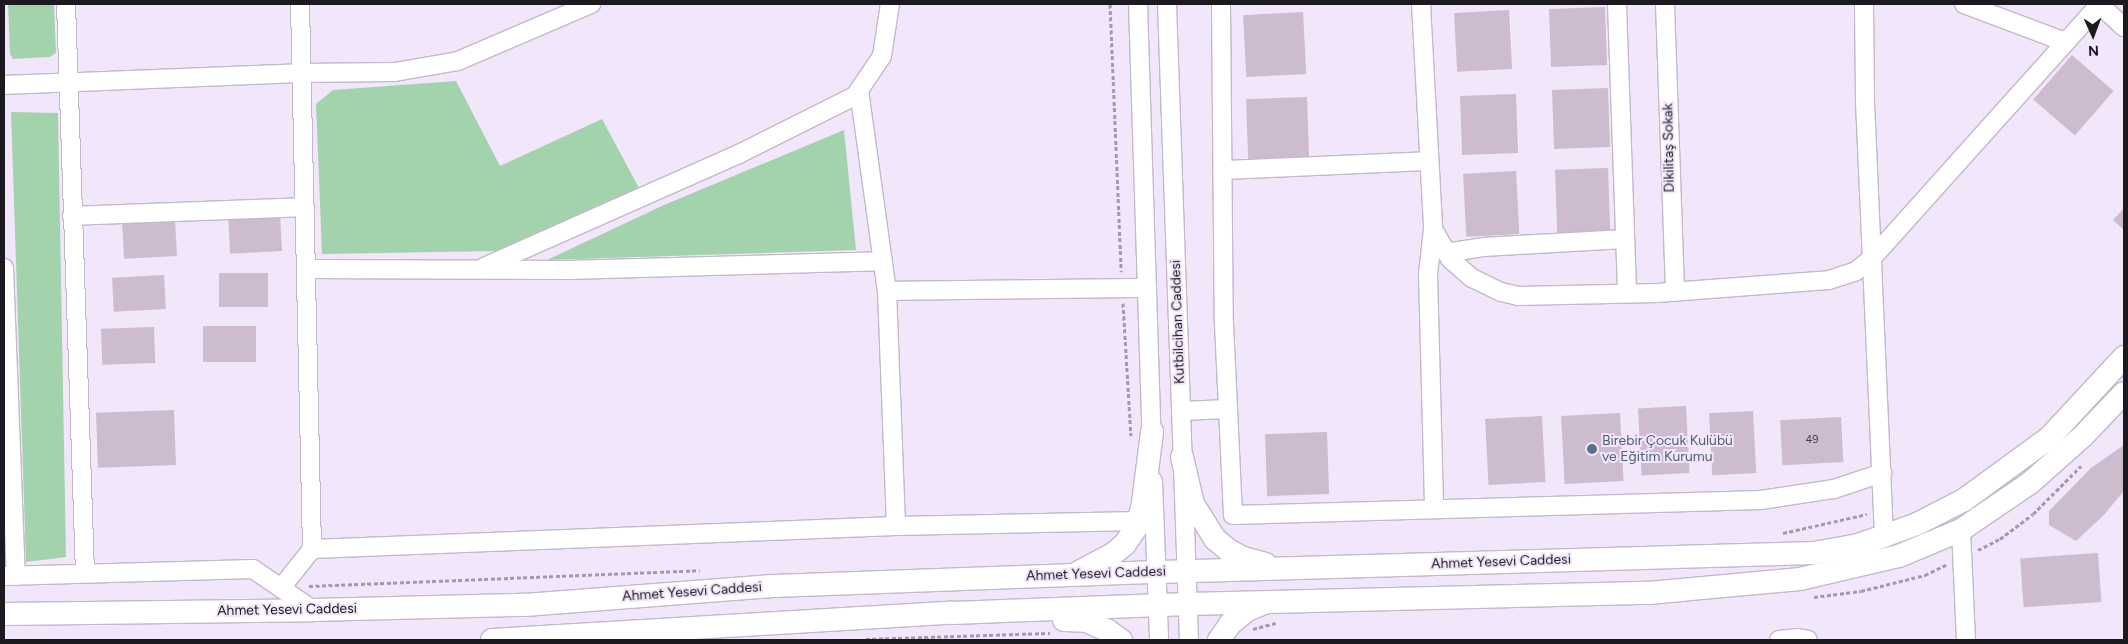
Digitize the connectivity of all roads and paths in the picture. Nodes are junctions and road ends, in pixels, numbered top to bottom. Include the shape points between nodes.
1 (66, 4) edge
2 (300, 4) edge
3 (590, 4) edge
4 (890, 4) edge
5 (1138, 4) edge
6 (1167, 4) edge
7 (1221, 4) edge
8 (1421, 4) edge
9 (1617, 4) edge
10 (1665, 4) edge
11 (1864, 4) edge
12 (1964, 4) edge
13 (2099, 4) edge
14 (2124, 27) edge
15 (2066, 42) junction
16 (300, 73) junction
17 (68, 82) junction
18 (4, 85) edge
19 (858, 90) junction
20 (1429, 161) junction
21 (1223, 170) junction
22 (306, 207) junction
23 (72, 216) junction
24 (1432, 230) junction
25 (1625, 239) junction
26 (1446, 253) junction
27 (1873, 257) junction
28 (882, 260) junction
29 (4, 268) edge
30 (307, 269) junction
31 (478, 270) junction
32 (1147, 288) junction
33 (887, 291) junction
34 (1675, 292) junction
35 (1627, 293) junction
36 (2124, 357) edge
37 (2124, 393) edge
38 (1228, 408) junction
39 (1181, 411) junction
40 (1152, 432) junction
41 (1182, 457) junction
42 (1882, 473) junction
43 (1434, 508) junction
44 (1138, 522) junction
45 (896, 526) junction
46 (1961, 530) junction
47 (1884, 536) junction
48 (312, 549) junction
49 (1283, 569) junction
50 (703, 570) dead end
51 (1186, 571) junction
52 (1156, 572) junction
53 (85, 573) junction
54 (1072, 575) junction
55 (10, 576) edge
56 (281, 588) junction
57 (1267, 601) junction
58 (1188, 604) junction
59 (1158, 606) junction
60 (313, 610) junction
61 (953, 613) junction
62 (4, 614) edge
63 (492, 640) edge
64 (1121, 640) edge
65 (1159, 640) edge
66 (1189, 640) edge
67 (1219, 640) edge
68 (1779, 640) edge
69 (1808, 640) edge
70 (1966, 640) edge

1 - 17 street
2 - 16 street
3 - 16 street via 458,62 395,72
4 - 19 street via 882,56
5 - 32 street
6 - 39 street, Kutbilcihan Caddesi
7 - 21 street
8 - 20 street
9 - 25 street
10 - 34 street, Dikilitaş Sokak
11 - 27 street
12 - 15 street
13 - 14 street
13 - 15 street
15 - 27 street
16 - 17 street
16 - 22 street
17 - 18 street
17 - 23 street
19 - 28 street
19 - 31 street via 855,96 739,154
20 - 21 street
20 - 24 street
21 - 38 street
22 - 23 street
22 - 30 street
23 - 53 street
24 - 26 street
24 - 43 street via 1428,274
25 - 26 street via 1483,247
25 - 35 street
26 - 35 street via 1472,278 1518,296
27 - 34 street via 1856,271 1829,280
27 - 42 street
28 - 31 street
28 - 33 street
29 - 55 street
30 - 31 street
30 - 48 street
32 - 33 street
32 - 40 street
33 - 45 street
34 - 35 street
36 - 47 main road, Ahmet Yesevi Caddesi via 2050,437 1964,500 1917,524
37 - 46 main road via 2083,436 2030,483
38 - 39 street
38 - 43 street via 1232,515
39 - 41 street, Kutbilcihan Caddesi
40 - 44 main road
40 - 52 street
41 - 49 main road via 1193,504 1215,539 1243,558
41 - 51 street, Kutbilcihan Caddesi
42 - 43 street via 1834,489 1761,500
42 - 47 street
44 - 45 street
44 - 54 main road via 1125,544 1113,554
45 - 48 street
46 - 57 main road via 1875,563 1800,579 1728,587 1649,593
46 - 70 street
47 - 49 main road, Ahmet Yesevi Caddesi via 1858,545 1814,553
48 - 56 street
49 - 51 main road, Ahmet Yesevi Caddesi
50 - 56 path
51 - 52 main road, Ahmet Yesevi Caddesi
51 - 58 street, Kutbilcihan Caddesi
52 - 54 main road, Ahmet Yesevi Caddesi
52 - 59 street
53 - 55 street
53 - 56 street via 253,569
54 - 60 main road, Ahmet Yesevi Caddesi via 772,586 525,605
56 - 60 street
57 - 58 main road
57 - 67 main road via 1247,610 1230,624
58 - 59 main road
58 - 66 street, Kutbilcihan Caddesi
59 - 61 main road
59 - 65 street
60 - 62 main road, Ahmet Yesevi Caddesi
61 - 63 main road
61 - 64 main road via 1087,621
68 - 69 street

